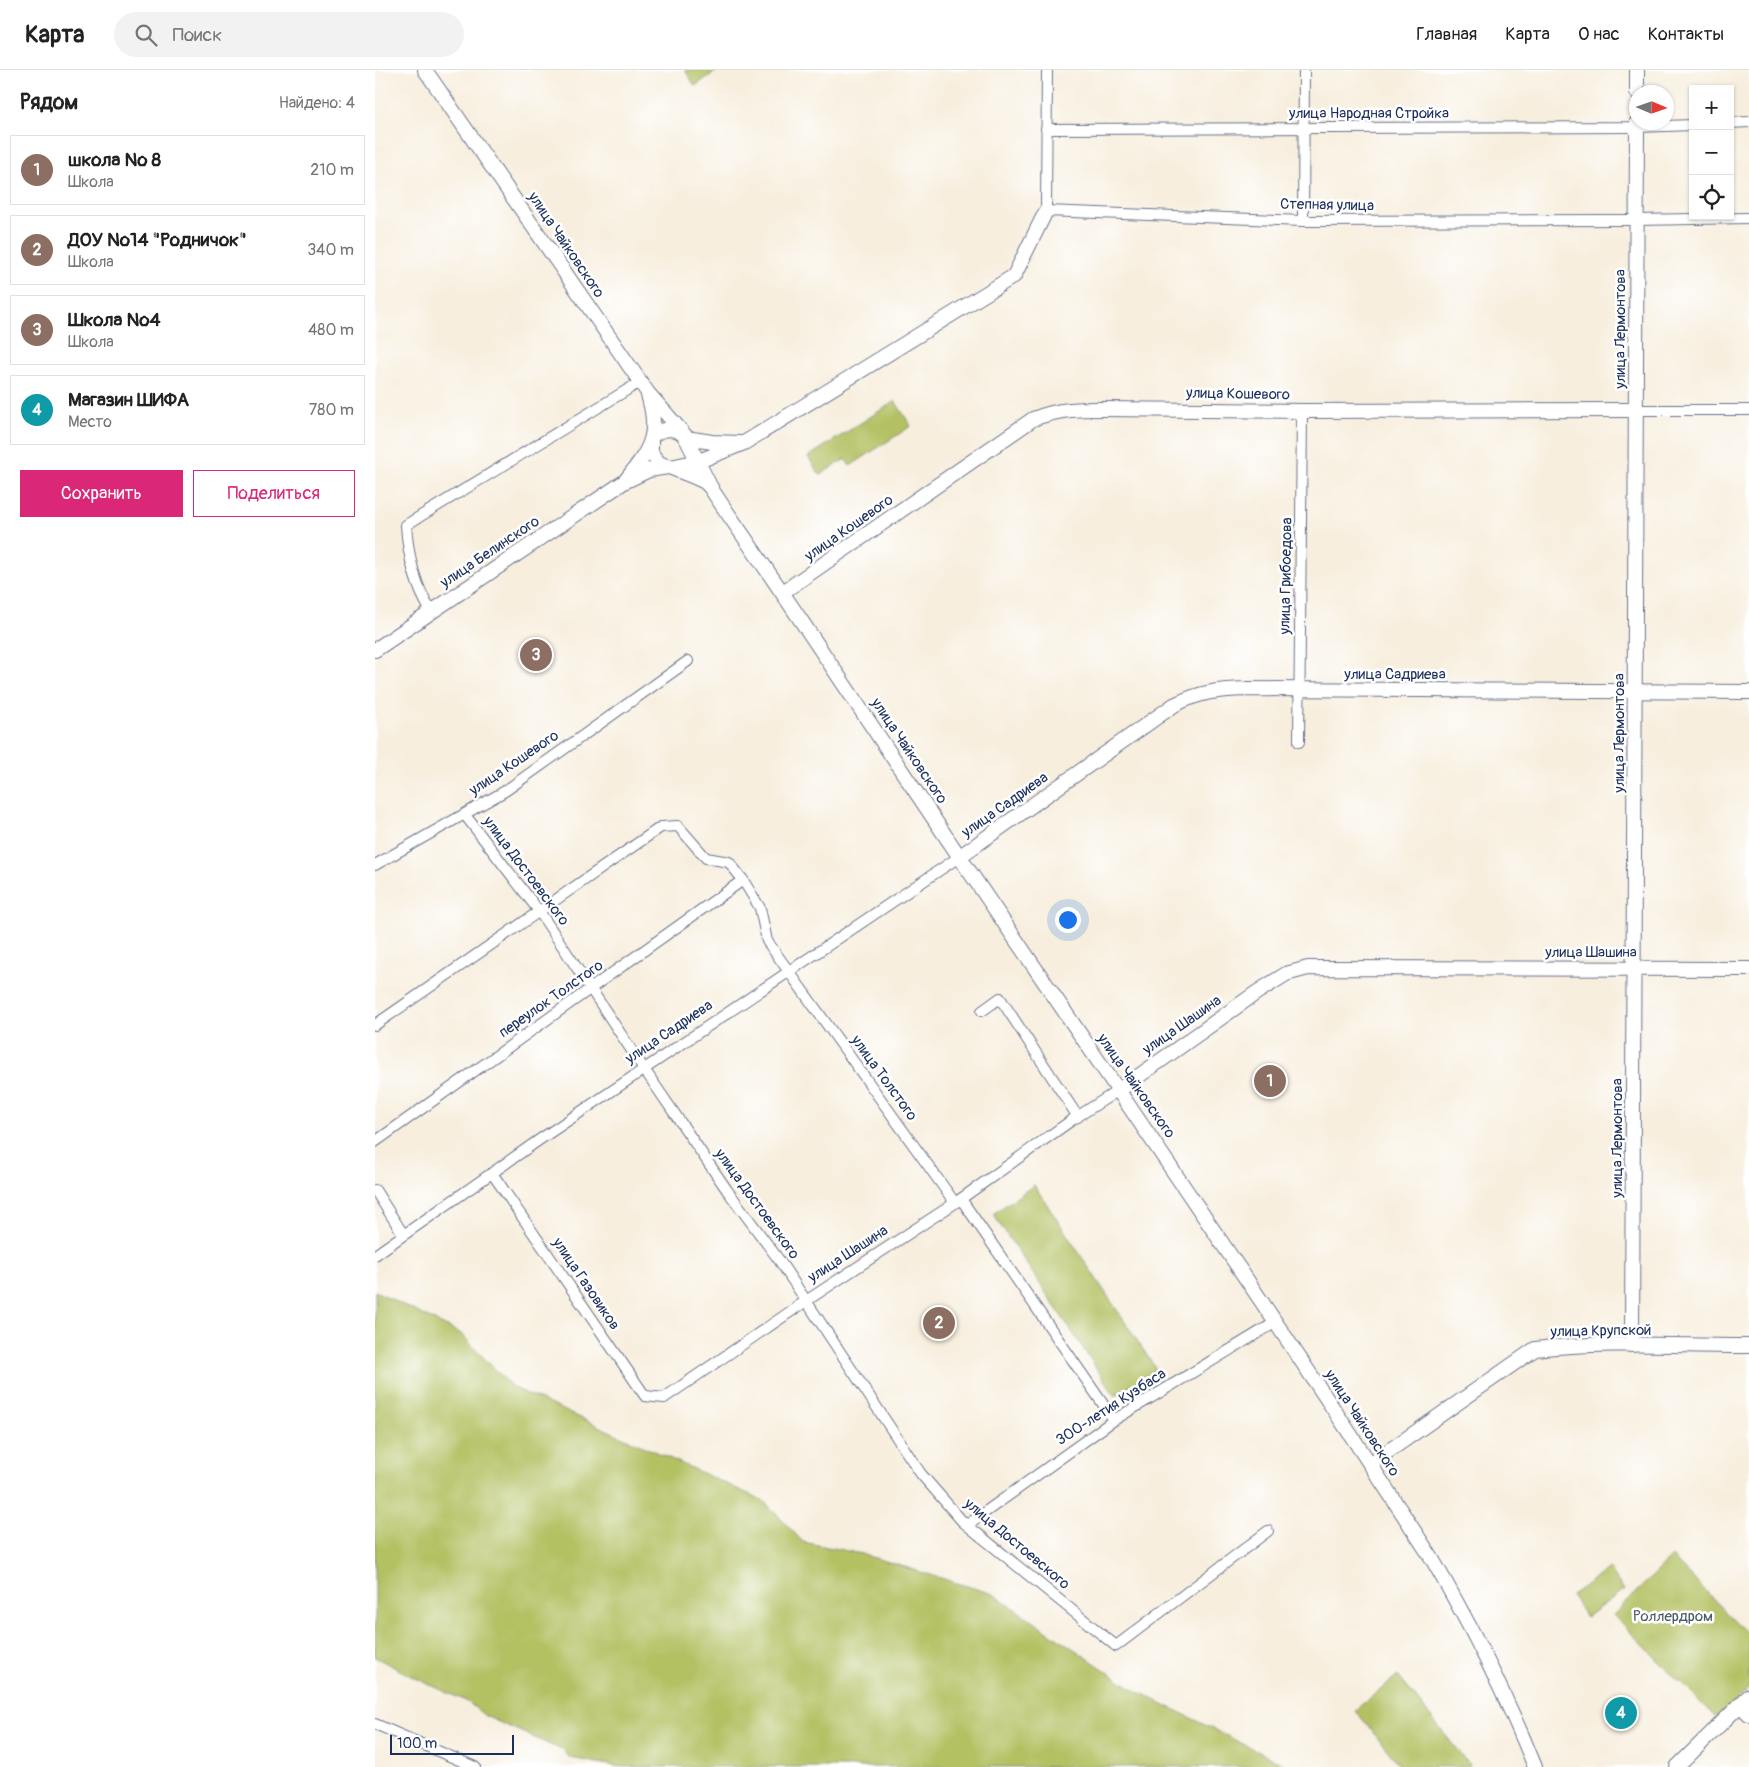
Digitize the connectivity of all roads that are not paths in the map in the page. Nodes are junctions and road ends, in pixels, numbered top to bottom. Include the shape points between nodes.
1 (425, 70) edge
2 (1047, 70) edge
3 (1304, 70) edge
4 (1637, 70) edge
5 (1637, 85) edge
6 (1749, 122) edge
7 (1734, 123) edge
8 (1629, 125) edge
9 (1674, 125) edge
10 (1689, 125) edge
11 (1046, 129) junction
12 (1303, 129) junction
13 (1637, 130) edge
14 (1045, 211) junction
15 (1749, 218) edge
16 (1637, 220) junction
17 (1303, 221) junction
18 (644, 387) junction
19 (1636, 410) junction
20 (1749, 410) edge
21 (1302, 411) junction
22 (685, 436) junction
23 (652, 439) junction
24 (744, 443) junction
25 (699, 461) junction
26 (669, 467) junction
27 (624, 482) junction
28 (712, 490) junction
29 (783, 592) junction
30 (431, 611) junction
31 (375, 650) edge
32 (688, 661) dead end
33 (1299, 690) junction
34 (1635, 692) junction
35 (1749, 692) edge
36 (1299, 742) dead end
37 (465, 814) junction
38 (959, 856) junction
39 (375, 864) edge
40 (743, 880) junction
41 (539, 911) junction
42 (1634, 969) junction
43 (1749, 969) edge
44 (789, 970) junction
45 (591, 989) junction
46 (981, 1011) dead end
47 (375, 1025) edge
48 (643, 1069) junction
49 (1119, 1090) junction
50 (1078, 1116) junction
51 (375, 1142) edge
52 (492, 1173) junction
53 (375, 1190) edge
54 (958, 1201) junction
55 (403, 1234) junction
56 (375, 1255) edge
57 (806, 1301) junction
58 (1276, 1322) junction
59 (1632, 1345) junction
60 (1749, 1346) edge
61 (664, 1398) joint
62 (1113, 1420) junction
63 (1370, 1464) junction
64 (967, 1525) junction
65 (1268, 1531) dead end
66 (1746, 1705) edge
67 (375, 1724) edge
68 (475, 1767) edge
69 (1535, 1767) edge
70 (1677, 1767) edge

1 - 18 street, улица Чайковского
2 - 11 street
3 - 12 street
4 - 5 street
6 - 7 street
8 - 12 street, улица Народная Стройка
9 - 10 street, улица Народная Стройка
11 - 12 street, улица Народная Стройка
11 - 14 street
12 - 17 street
13 - 16 street, улица Лермонтова
14 - 17 street, Степная улица
14 - 24 street via 1014,276
15 - 16 street, Степная улица
16 - 17 street, Степная улица
16 - 19 street, улица Лермонтова
18 - 22 street, улица Чайковского
18 - 23 street via 654,423
18 - 30 street via 406,525 407,548 423,598
19 - 20 street, улица Кошевого
19 - 21 street, улица Кошевого
19 - 34 street, улица Лермонтова
21 - 29 street, улица Кошевого via 1071,409 1051,412 1033,419
21 - 33 street, улица Грибоедова
22 - 23 street via 665,429
22 - 24 street via 712,442
22 - 25 street, улица Чайковского
22 - 26 street via 685,456
23 - 26 street via 654,459
23 - 27 street
24 - 25 street
25 - 26 street
25 - 28 street, улица Чайковского
26 - 27 street via 649,470
26 - 28 street via 705,482
27 - 30 street, улица Белинского
28 - 29 street, улица Чайковского
29 - 38 street, улица Чайковского
30 - 31 street, улица Белинского
32 - 37 street, улица Кошевого via 505,790
33 - 34 street, улица Садриева
33 - 36 street, улица Грибоедова
33 - 38 street, улица Садриева via 1225,689 1193,696 1174,705
34 - 35 street, улица Садриева
34 - 42 street, улица Лермонтова
37 - 39 street, улица Кошевого
37 - 41 street, улица Достоевского
38 - 44 street, улица Садриева
38 - 49 street, улица Чайковского
40 - 41 street, улица Толстого via 729,862 706,858 679,826 661,827
40 - 44 street, улица Толстого via 760,908 767,941
40 - 45 street, переулок Толстого
41 - 45 street, улица Достоевского
41 - 47 street
42 - 43 street, улица Шашина
42 - 49 street, улица Шашина via 1308,968 1286,974 1256,993
42 - 59 street, улица Лермонтова
44 - 48 street, улица Садриева
44 - 54 street, улица Толстого
45 - 48 street, улица Достоевского
45 - 51 street, переулок Толстого
46 - 50 street via 1000,998
48 - 52 street, улица Садриева
48 - 57 street, улица Достоевского
49 - 50 street, улица Шашина
49 - 58 street, улица Чайковского
50 - 54 street, улица Шашина
52 - 55 street, улица Садриева
52 - 61 street, улица Газовиков via 645,1396
53 - 55 street
54 - 57 street, улица Шашина
54 - 62 street, улица Толстого
55 - 56 street, улица Садриева
57 - 61 street, улица Шашина
57 - 64 street, улица Достоевского via 921,1474
58 - 62 street, 300-летия Кузбаса
58 - 63 street, улица Чайковского
59 - 60 street, улица Крупской
59 - 63 street, улица Крупской via 1535,1349
62 - 64 street, 300-летия Кузбаса
63 - 69 street, улица Чайковского via 1456,1600
64 - 65 street, улица Достоевского via 1116,1646
66 - 70 street
67 - 68 street

